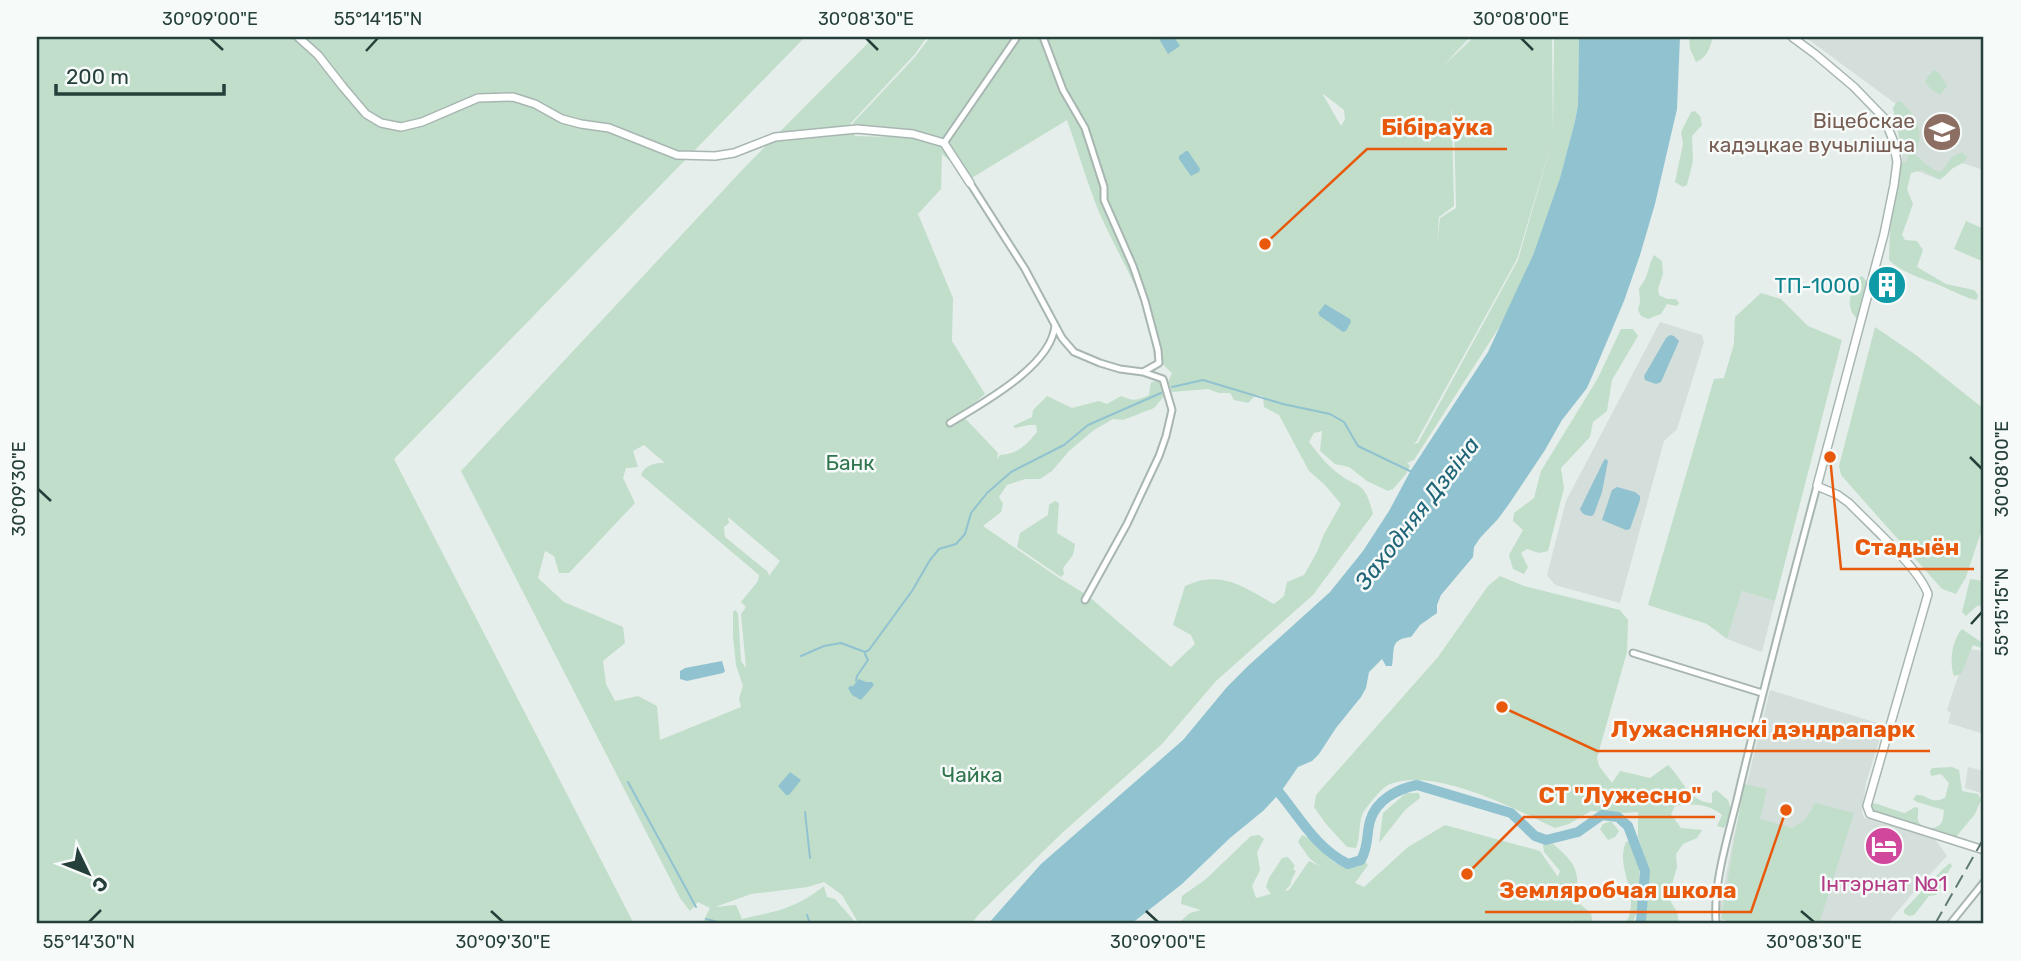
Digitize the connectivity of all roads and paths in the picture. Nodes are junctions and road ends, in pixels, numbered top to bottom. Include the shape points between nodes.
1 (298, 37) edge
2 (1017, 37) edge
3 (1043, 37) edge
4 (1792, 37) edge
5 (944, 143) junction
6 (970, 183) joint
7 (1055, 322) junction
8 (1159, 363) junction
9 (1143, 372) junction
10 (1163, 379) junction
11 (950, 423) dead end
12 (1817, 486) junction
13 (1085, 600) dead end
14 (1633, 653) dead end
15 (1762, 693) junction
16 (1984, 850) edge
17 (1984, 882) edge
18 (1716, 922) dead end
19 (1950, 924) edge

1 - 5 street via 366,114 401,127 478,98 513,97 677,155 715,156 775,137 857,129 913,134
2 - 5 street
3 - 8 street via 1063,90 1085,128 1104,200 1145,301
4 - 12 street via 1884,118 1896,162 1884,234
5 - 6 street
6 - 7 street
7 - 9 street via 1074,352 1120,369
7 - 11 street via 1054,336 1030,368
8 - 9 street
8 - 10 street
9 - 10 street
10 - 13 street via 1172,410 1159,456
12 - 15 street
12 - 16 street via 1849,503 1906,563 1928,594 1867,806 1870,814
14 - 15 street
15 - 18 street via 1719,881
17 - 19 street

